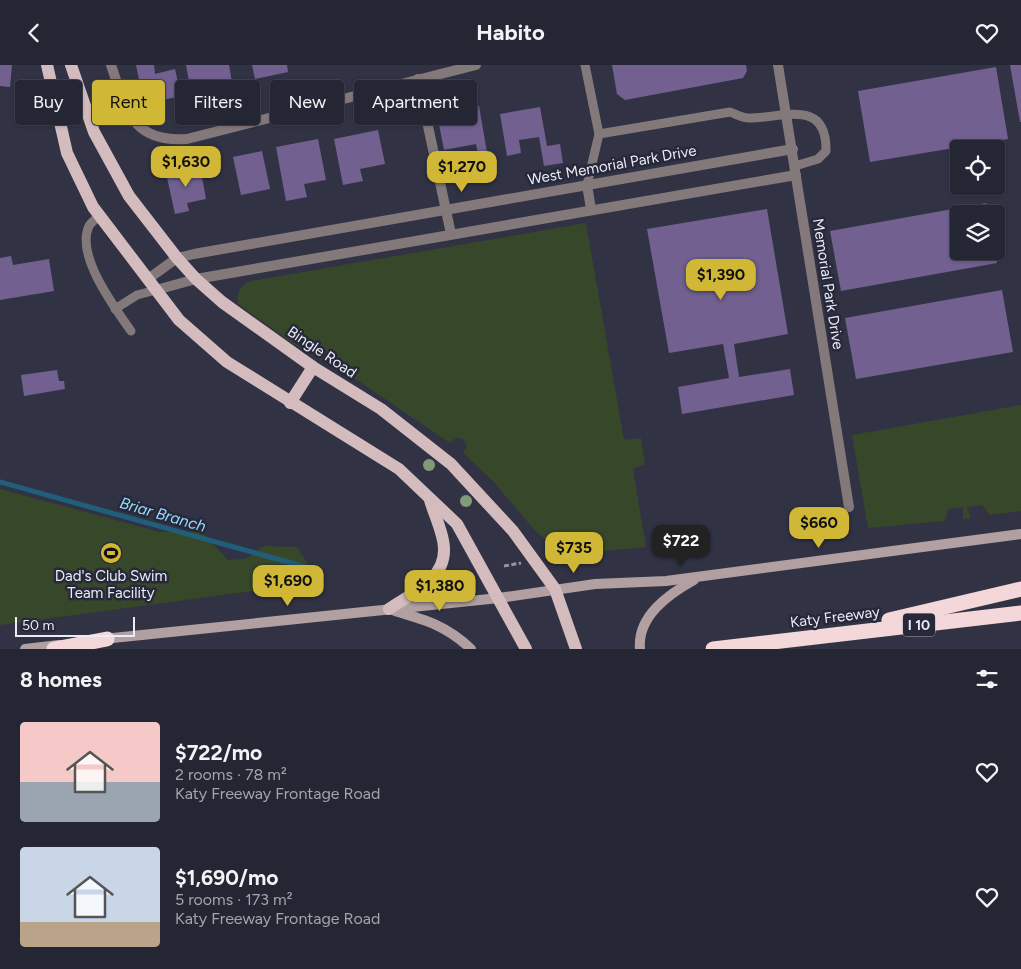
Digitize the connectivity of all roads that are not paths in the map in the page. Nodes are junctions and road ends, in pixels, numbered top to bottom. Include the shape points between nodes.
1 (47, 65) edge
2 (71, 65) edge
3 (111, 65) edge
4 (476, 65) edge
5 (585, 65) edge
6 (780, 65) edge
7 (418, 79) junction
8 (786, 115) junction
9 (599, 134) junction
10 (793, 149) junction
11 (796, 171) junction
12 (587, 185) junction
13 (446, 209) junction
14 (592, 209) junction
15 (100, 216) junction
16 (451, 234) junction
17 (177, 258) junction
18 (148, 279) junction
19 (196, 279) junction
20 (156, 290) junction
21 (137, 295) junction
22 (115, 309) junction
23 (131, 331) dead end
24 (313, 367) junction
25 (290, 403) junction
26 (429, 497) junction
27 (849, 507) dead end
28 (1021, 533) edge
29 (700, 577) junction
30 (555, 589) junction
31 (1021, 589) edge
32 (499, 598) junction
33 (389, 609) junction
34 (1021, 613) edge
35 (818, 637) junction
36 (107, 639) junction
37 (25, 649) edge
38 (54, 649) edge
39 (471, 649) edge
40 (526, 649) edge
41 (576, 649) edge
42 (640, 649) edge
43 (713, 649) edge

1 - 15 main road via 67,153
2 - 17 main road, Bingle Road via 94,132 129,197
3 - 7 street via 127,112 146,133 166,140 187,139
4 - 7 street
5 - 9 lane
6 - 8 street, Memorial Park Drive
7 - 13 street
8 - 9 lane via 746,118 730,112
8 - 10 street, Memorial Park Drive
8 - 11 lane via 807,115 817,119 826,137 826,151
9 - 12 lane
10 - 11 street, Memorial Park Drive
10 - 12 street, West Memorial Park Drive
11 - 14 street
11 - 27 street, Memorial Park Drive
12 - 13 street, West Memorial Park Drive
12 - 14 street
13 - 16 street
13 - 17 street, West Memorial Park Drive
14 - 16 street
15 - 18 main road
15 - 22 lane via 89,225 84,240 95,273
16 - 19 street
17 - 18 street, West Memorial Park Drive
17 - 19 main road, Bingle Road
18 - 20 main road
18 - 21 lane
19 - 20 street
19 - 24 main road, Bingle Road via 222,302
20 - 21 lane
20 - 25 main road via 179,320 202,342
21 - 22 lane
22 - 23 lane
24 - 25 main road
24 - 30 main road, Bingle Road via 381,409 451,464 513,531
25 - 26 main road via 399,469
26 - 32 main road via 457,524
26 - 33 main road via 444,548 442,562 430,582
28 - 29 main road
29 - 30 main road
29 - 42 main road via 670,593 650,614 639,640
30 - 32 main road
30 - 41 main road, Bingle Road
31 - 35 highway
32 - 33 main road
32 - 40 main road
33 - 36 main road
33 - 39 main road via 432,622 450,631
34 - 35 highway, Katy Freeway / I 10
35 - 43 highway, Katy Freeway / I 10
36 - 37 main road
36 - 38 highway

